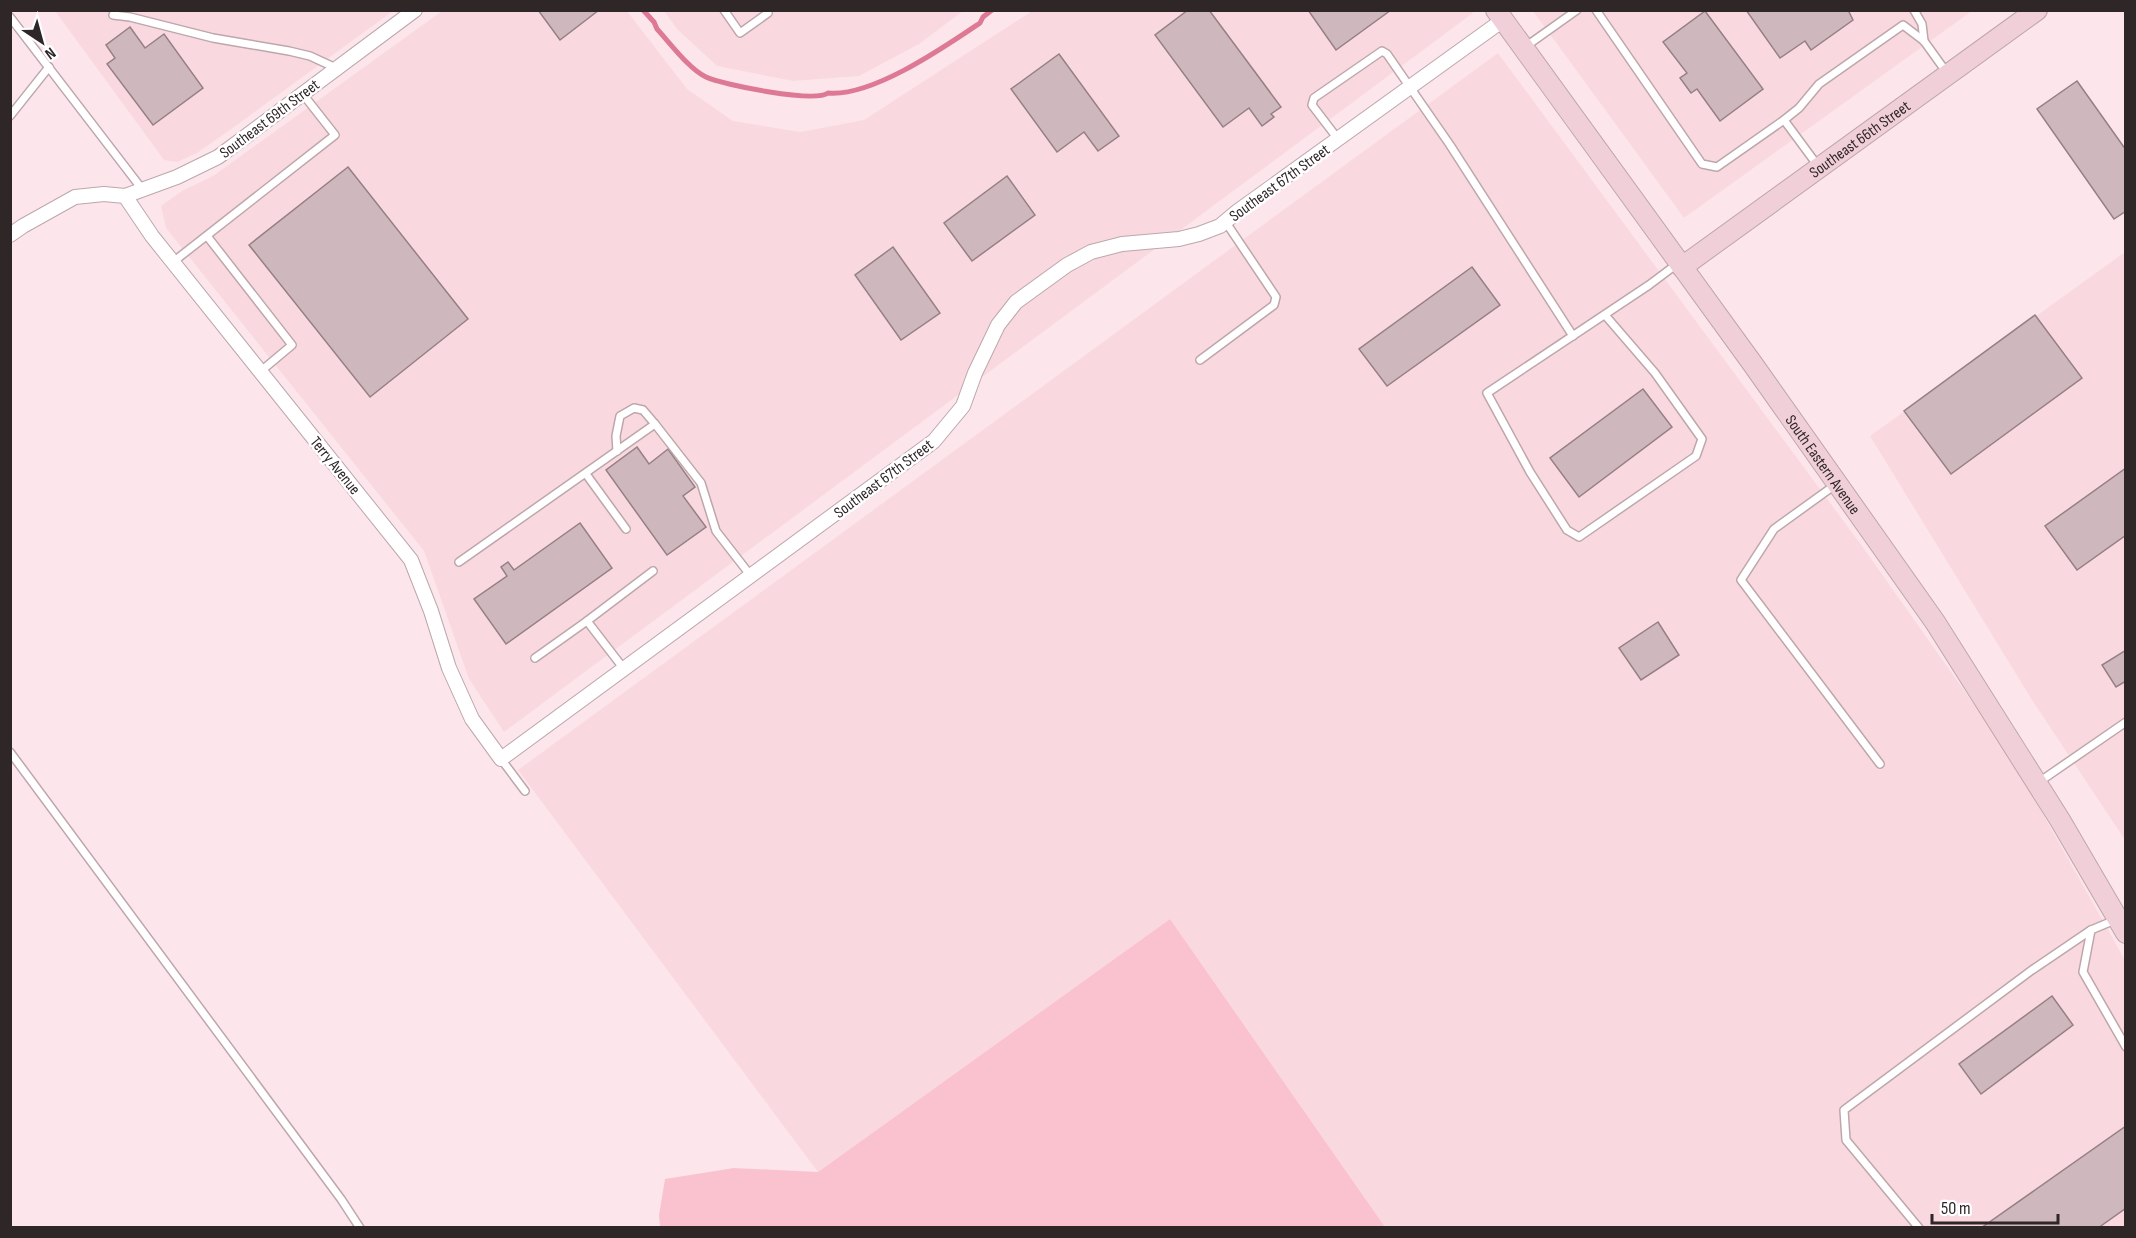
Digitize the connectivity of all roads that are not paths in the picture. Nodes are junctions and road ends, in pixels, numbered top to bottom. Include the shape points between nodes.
1 (415, 10) edge
2 (723, 10) edge
3 (1576, 10) edge
4 (1596, 10) edge
5 (1914, 10) edge
6 (2037, 10) edge
7 (768, 13) dead end
8 (113, 15) dead end
9 (1499, 15) edge
10 (10, 17) edge
11 (1924, 41) junction
12 (1523, 48) junction
13 (49, 67) junction
14 (336, 68) junction
15 (1948, 75) junction
16 (1410, 87) junction
17 (302, 93) junction
18 (10, 116) edge
19 (1784, 120) junction
20 (1338, 139) junction
21 (1819, 168) junction
22 (142, 189) junction
23 (126, 196) junction
24 (1225, 222) junction
25 (10, 235) edge
26 (207, 236) junction
27 (173, 262) junction
28 (1681, 265) junction
29 (1605, 315) junction
30 (1573, 336) junction
31 (1200, 360) dead end
32 (261, 371) junction
33 (655, 424) junction
34 (617, 451) junction
35 (586, 474) junction
36 (1837, 483) junction
37 (626, 529) dead end
38 (459, 562) dead end
39 (653, 571) dead end
40 (751, 576) junction
41 (587, 621) junction
42 (535, 658) dead end
43 (624, 669) junction
44 (2126, 722) edge
45 (10, 752) edge
46 (501, 759) junction
47 (1881, 764) dead end
48 (2037, 784) junction
49 (525, 791) dead end
50 (2122, 926) edge
51 (2091, 930) junction
52 (2126, 1047) edge
53 (360, 1227) edge
54 (1919, 1227) edge

1 - 14 street, Southeast 69th Street
2 - 7 lane via 740,33
3 - 12 lane
4 - 19 lane via 1702,164 1717,167
5 - 11 lane via 1922,24
6 - 15 main road, Southeast 66th Street
8 - 14 lane via 310,56
9 - 12 main road, South Eastern Avenue
9 - 16 street, Southeast 67th Street
10 - 13 lane
11 - 15 lane
11 - 19 lane via 1903,25 1820,84
12 - 28 main road, South Eastern Avenue
13 - 18 lane
13 - 22 lane
14 - 17 street, Southeast 69th Street
15 - 21 main road, Southeast 66th Street
16 - 20 street, Southeast 67th Street
16 - 20 lane via 1382,51 1314,98 1312,105
16 - 30 lane
17 - 22 street, Southeast 69th Street via 218,157
17 - 26 lane via 334,135
19 - 21 lane
20 - 24 street, Southeast 67th Street
21 - 28 main road, Southeast 66th Street
22 - 23 street, Southeast 69th Street
23 - 25 street, Southeast 69th Street via 75,197
23 - 27 street, Terry Avenue
24 - 31 lane via 1276,297 1274,305
24 - 40 street, Southeast 67th Street via 1179,239 1122,244 1091,252 1016,302 998,325 963,406 934,441
26 - 27 lane
26 - 32 lane via 292,345
27 - 32 street, Terry Avenue
28 - 29 lane
28 - 36 main road, South Eastern Avenue
29 - 30 lane
29 - 30 lane via 1655,373 1702,439 1696,456 1579,537 1567,530 1487,393
32 - 46 street, Terry Avenue via 411,560 467,709
33 - 34 lane
33 - 34 lane via 644,410 634,408 620,416
33 - 40 lane via 701,483 716,531
34 - 35 lane
35 - 37 lane
35 - 38 lane
36 - 47 lane via 1774,529 1741,580
36 - 48 main road, South Eastern Avenue via 1935,622
39 - 41 lane
40 - 43 street, Southeast 67th Street
41 - 42 lane
41 - 43 lane
43 - 46 street, Southeast 67th Street
44 - 48 lane
45 - 53 lane
46 - 49 lane
48 - 50 main road, South Eastern Avenue
50 - 51 lane
51 - 52 lane via 2083,972
51 - 54 lane via 1844,1110 1846,1140

